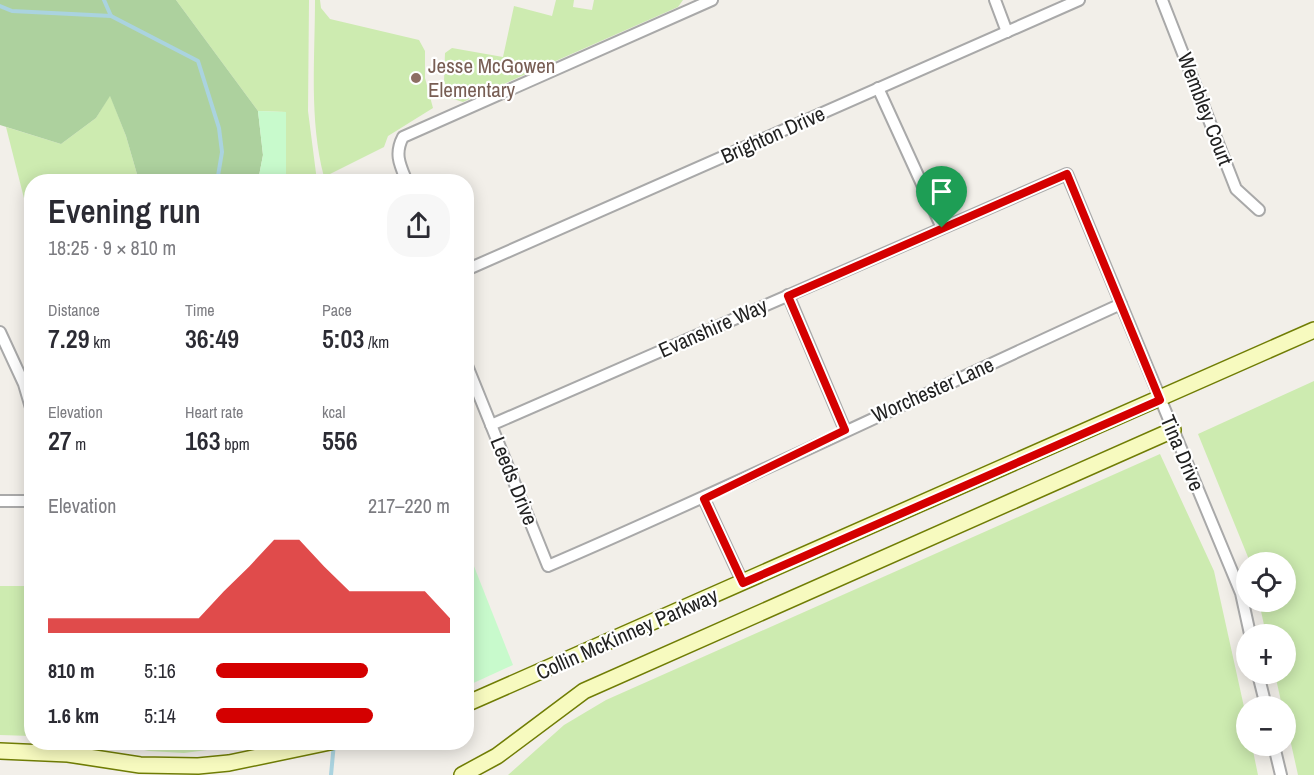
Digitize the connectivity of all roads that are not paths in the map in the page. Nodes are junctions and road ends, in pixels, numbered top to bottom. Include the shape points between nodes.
1 (712, 0) edge
2 (994, 0) edge
3 (1079, 0) edge
4 (1162, 0) edge
5 (699, 3) edge
6 (1007, 32) junction
7 (878, 88) junction
8 (404, 174) edge
9 (1067, 174) joint
10 (1259, 210) dead end
11 (942, 228) junction
12 (474, 266) edge
13 (788, 296) junction
14 (1121, 304) junction
15 (1314, 330) edge
16 (2, 337) edge
17 (474, 383) edge
18 (24, 384) edge
19 (1160, 400) junction
20 (491, 425) junction
21 (845, 430) junction
22 (1173, 430) junction
23 (704, 499) junction
24 (0, 501) edge
25 (24, 501) edge
26 (548, 566) joint
27 (743, 583) junction
28 (1248, 624) edge
29 (474, 701) edge
30 (296, 750) edge
31 (0, 751) edge
32 (1276, 756) edge
33 (462, 775) edge
34 (1281, 775) edge

1 - 5 street
2 - 6 street
3 - 6 street, Brighton Drive
4 - 10 street, Wembley Court via 1236,189
5 - 8 street via 403,137 397,148
6 - 7 street, Brighton Drive
7 - 11 street
7 - 12 street, Brighton Drive
9 - 11 street, Evanshire Way
9 - 14 street, Tina Drive
11 - 13 street, Evanshire Way
13 - 20 street, Evanshire Way
13 - 21 street
14 - 19 street, Tina Drive
14 - 21 street, Worchester Lane
15 - 19 street, Collin McKinney Parkway
16 - 18 street
17 - 20 street, Leeds Drive
19 - 22 street, Tina Drive
19 - 27 street, Collin McKinney Parkway
20 - 26 street, Leeds Drive
21 - 23 street, Worchester Lane
22 - 28 street, Tina Drive via 1241,593
22 - 33 street, Collin McKinney Parkway via 584,691 497,756
23 - 26 street, Worchester Lane
23 - 27 street
24 - 25 street
27 - 29 street, Collin McKinney Parkway
30 - 31 street via 198,766 140,765 68,754
32 - 34 street

